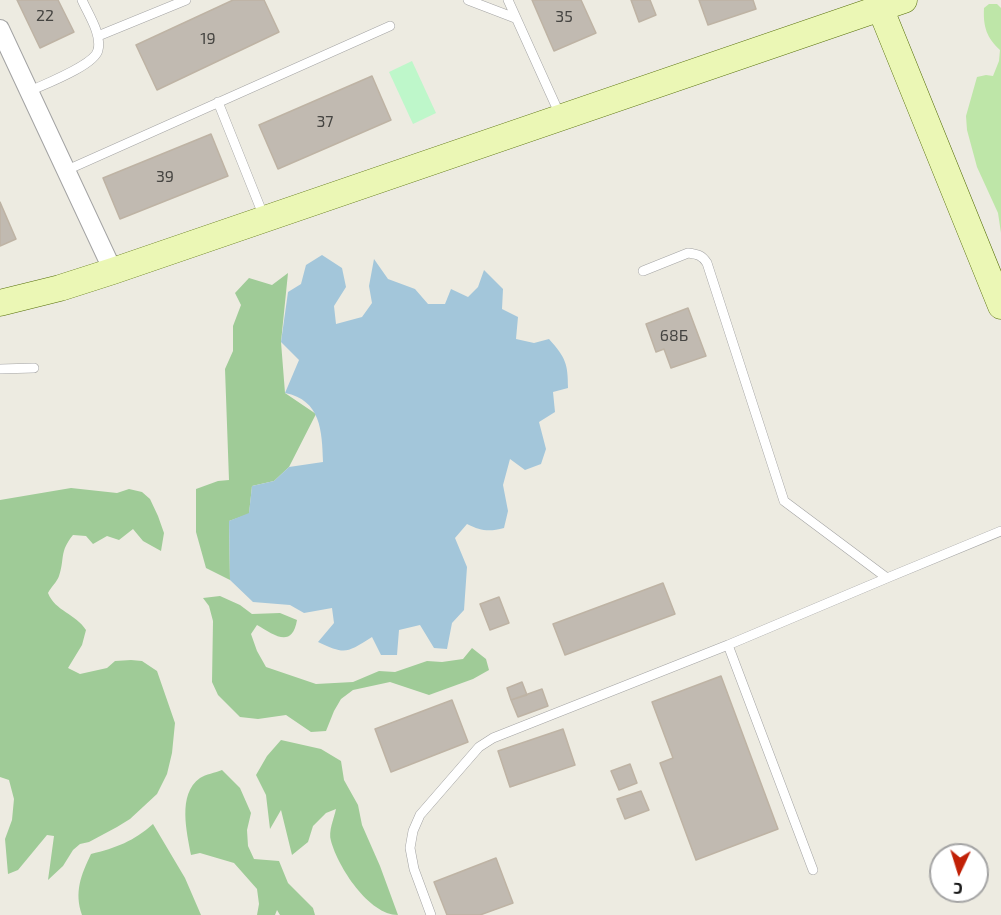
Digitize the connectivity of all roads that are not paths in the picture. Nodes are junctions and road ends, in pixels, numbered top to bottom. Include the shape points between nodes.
1 (82, 0) edge
2 (186, 0) edge
3 (468, 0) edge
4 (508, 0) edge
5 (887, 3) edge
6 (515, 18) junction
7 (390, 26) dead end
8 (0, 29) edge
9 (98, 36) junction
10 (30, 91) junction
11 (218, 102) junction
12 (561, 117) junction
13 (67, 170) junction
14 (265, 219) junction
15 (112, 271) junction
16 (643, 271) dead end
17 (0, 303) edge
18 (1001, 306) edge
19 (34, 368) dead end
20 (0, 369) edge
21 (1001, 531) edge
22 (887, 578) junction
23 (728, 645) junction
24 (813, 870) dead end
25 (430, 915) edge

1 - 9 lane
2 - 9 lane
3 - 6 lane
4 - 6 lane
5 - 12 street
5 - 18 street
6 - 12 lane
7 - 11 lane
8 - 10 street
9 - 10 lane via 98,51 92,61
10 - 13 street
11 - 13 lane
11 - 14 lane
12 - 14 street
13 - 15 street
14 - 15 street
15 - 17 street
16 - 22 lane via 688,253 704,257 784,501
19 - 20 lane
21 - 22 lane
22 - 23 lane
23 - 24 lane
23 - 25 lane via 493,738 479,747 420,815 413,831 410,848 414,869

